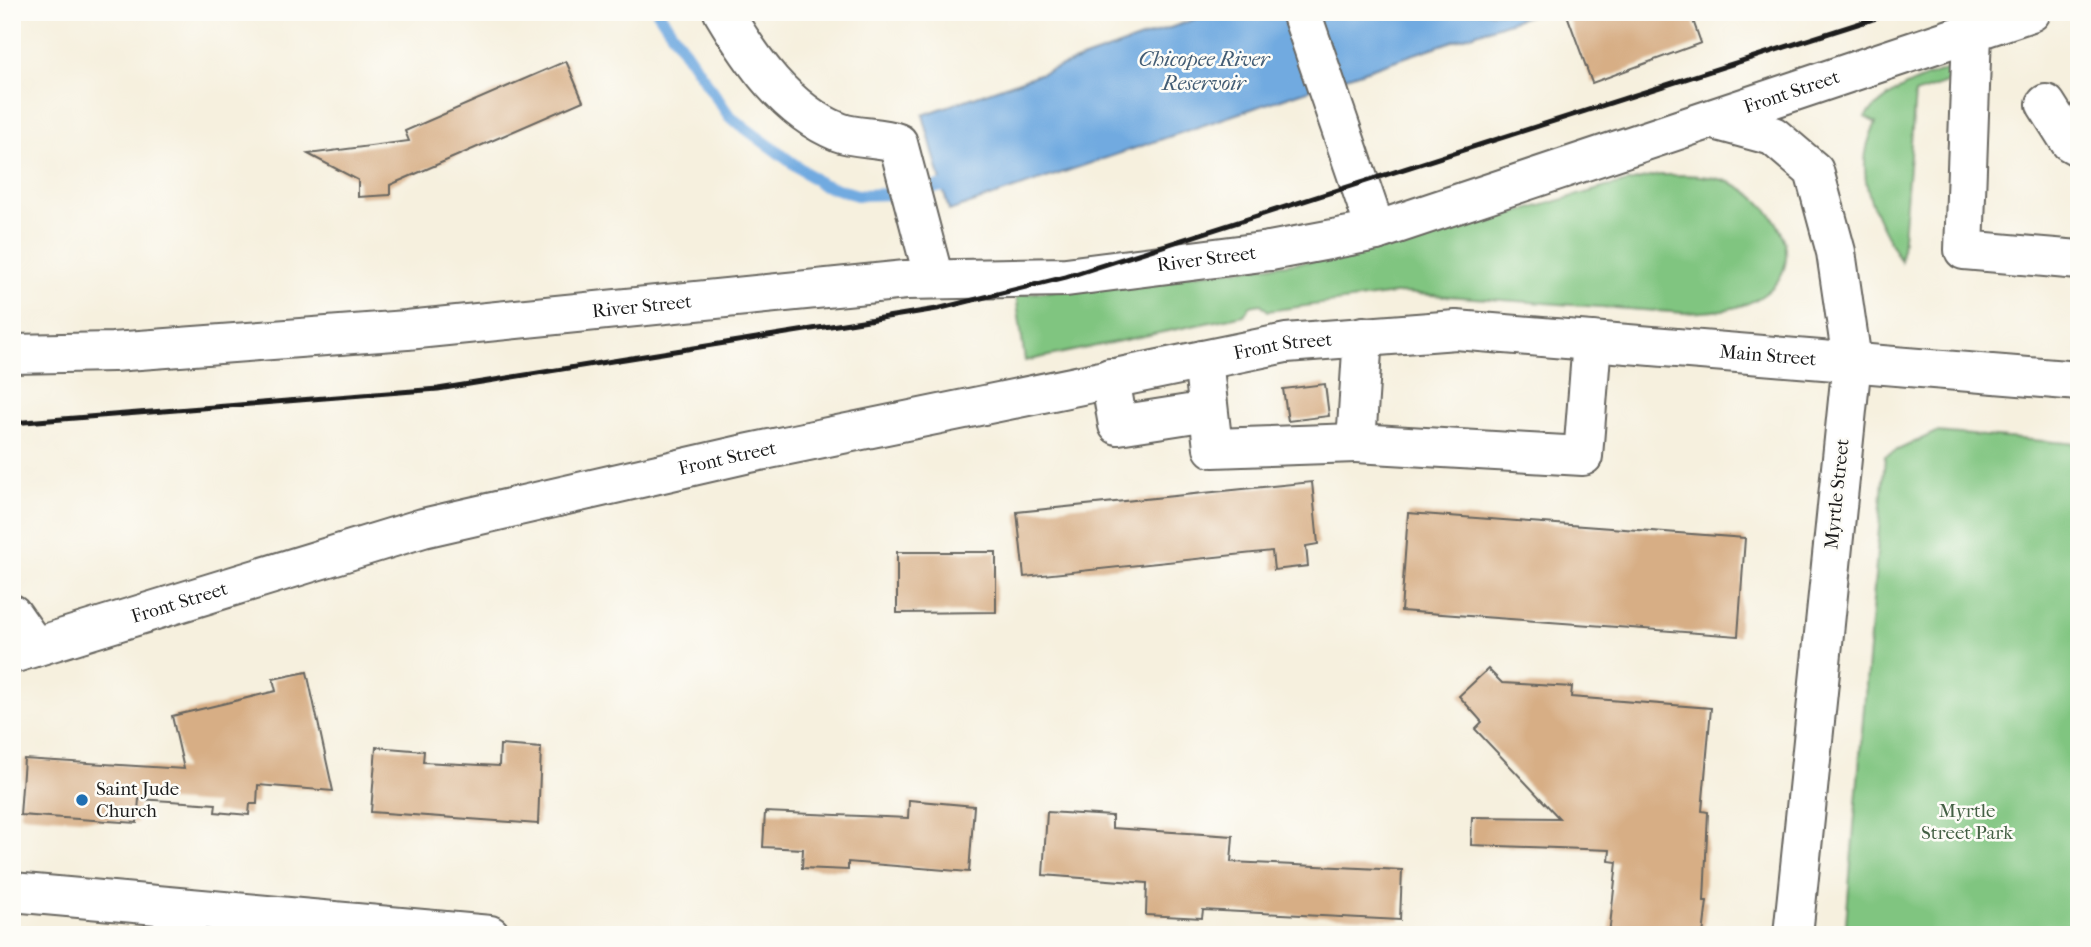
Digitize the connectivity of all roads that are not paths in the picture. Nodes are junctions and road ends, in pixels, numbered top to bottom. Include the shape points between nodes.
1 (723, 12) edge
2 (1301, 12) edge
3 (2031, 12) edge
4 (1972, 33) junction
5 (2046, 104) dead end
6 (1713, 120) junction
7 (2079, 147) edge
8 (1376, 230) junction
9 (1270, 251) joint
10 (2079, 260) edge
11 (934, 279) junction
12 (1456, 330) joint
13 (1363, 336) junction
14 (1592, 341) junction
15 (12, 354) edge
16 (1203, 360) junction
17 (1852, 361) junction
18 (1110, 377) junction
19 (2079, 381) edge
20 (1208, 411) junction
21 (1356, 443) junction
22 (12, 614) edge
23 (24, 651) edge
24 (12, 892) edge
25 (479, 934) edge
26 (490, 935) edge
27 (1793, 935) edge

1 - 11 main road via 760,68 801,111 840,132 898,143
2 - 8 main road
3 - 4 main road, Front Street
4 - 6 main road, Front Street
4 - 10 main road via 1964,250
5 - 7 main road via 2070,142
6 - 8 main road, Front Street
6 - 17 main road, Myrtle Street via 1773,136 1814,171 1836,252
8 - 9 main road, Front Street
9 - 11 main road, River Street via 1066,277
11 - 15 main road, River Street via 407,330 113,352
12 - 13 main road, Front Street
12 - 14 main road, Main Street
13 - 16 main road, Front Street via 1286,343
13 - 21 main road
14 - 17 main road, Main Street
14 - 21 main road via 1583,456
16 - 18 main road, Front Street
16 - 20 main road
17 - 19 main road, Main Street
17 - 27 main road, Myrtle Street
18 - 20 main road via 1118,425
18 - 23 main road, Front Street via 423,528
20 - 21 main road via 1213,448
22 - 23 main road
24 - 25 main road
25 - 26 main road

